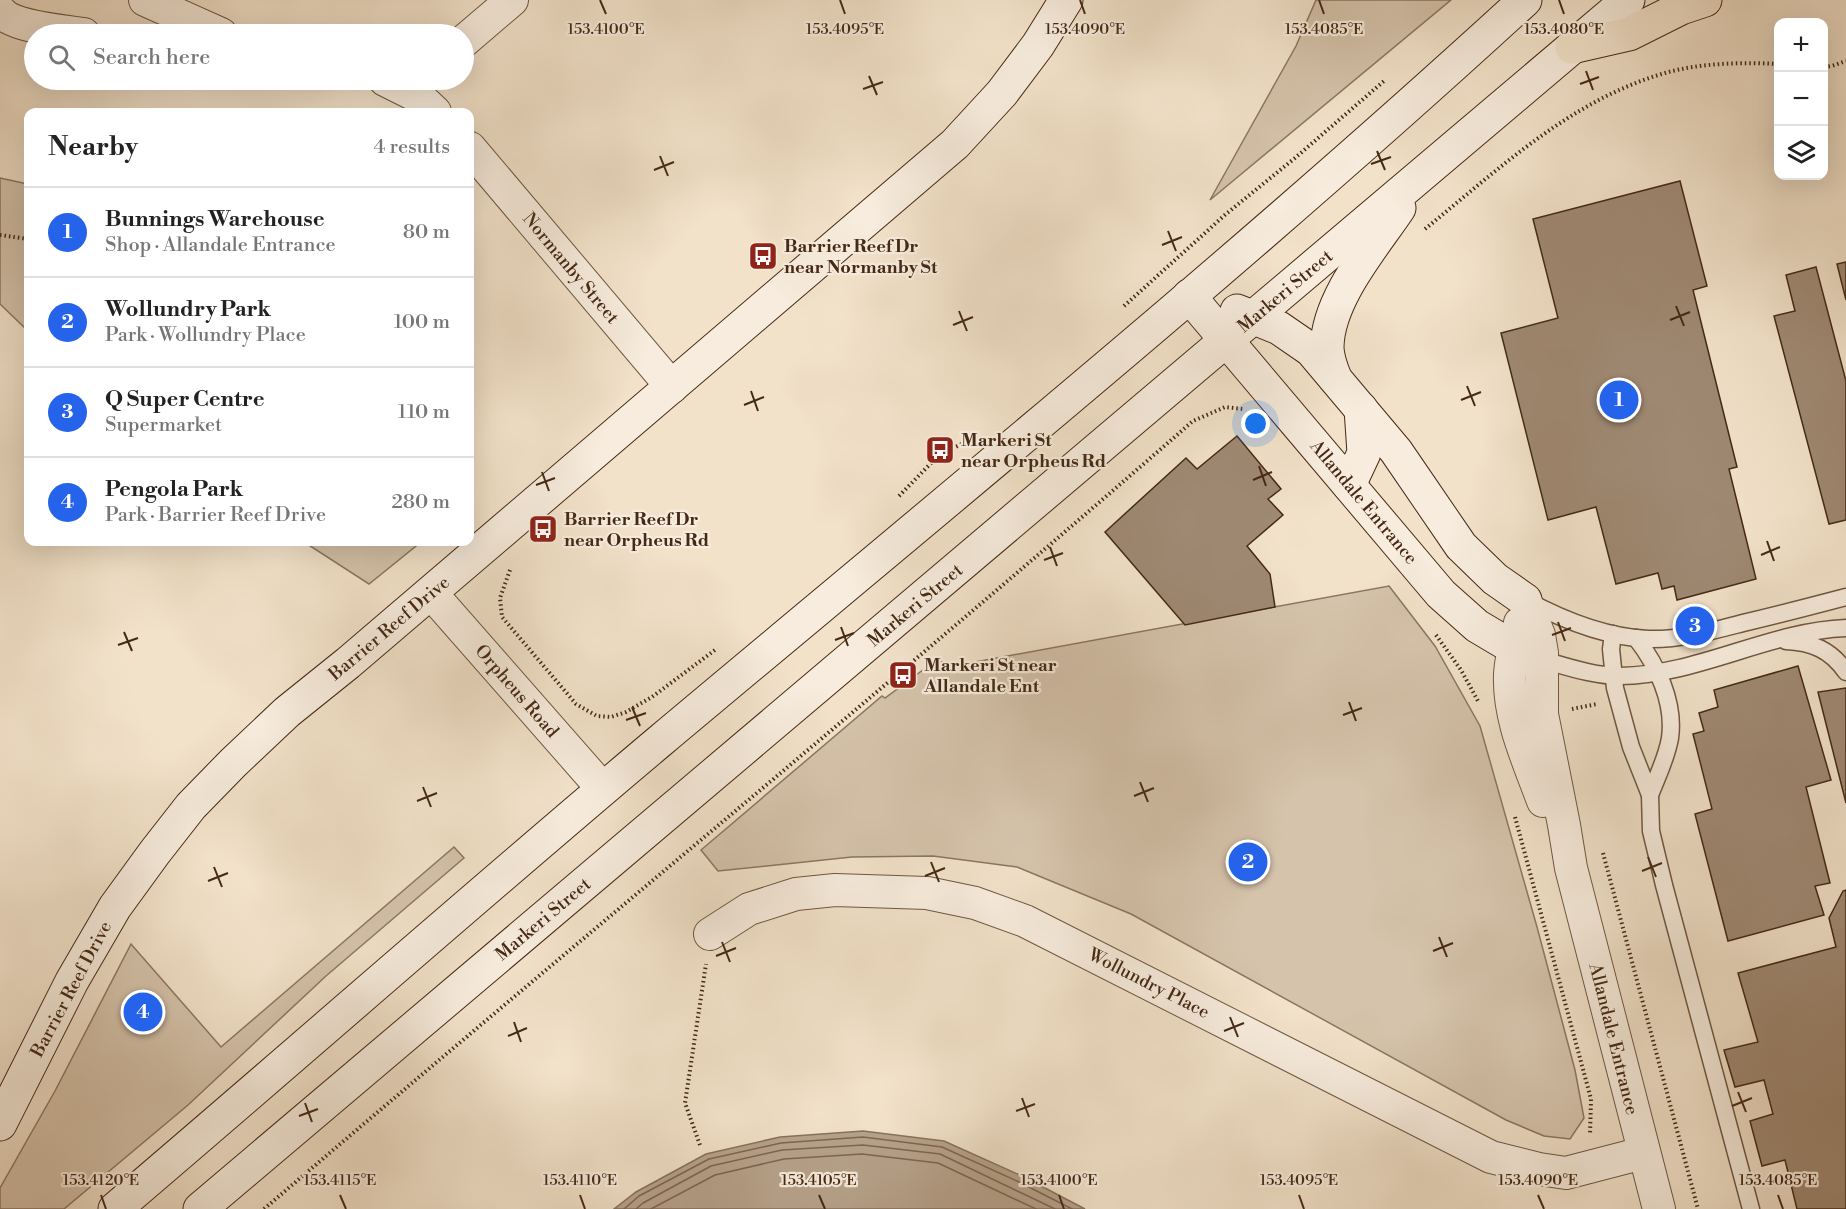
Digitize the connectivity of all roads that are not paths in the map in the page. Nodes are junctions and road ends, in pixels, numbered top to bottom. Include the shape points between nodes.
1 (145, 0) edge
2 (512, 0) edge
3 (1066, 0) edge
4 (1525, 0) edge
5 (1628, 0) edge
6 (1705, 0) edge
7 (0, 11) edge
8 (31, 24) edge
9 (198, 24) edge
10 (474, 32) edge
11 (1572, 47) junction
12 (412, 90) edge
13 (428, 96) edge
14 (474, 153) edge
15 (1424, 172) junction
16 (1189, 296) junction
17 (1255, 317) junction
18 (1227, 341) junction
19 (1335, 378) junction
20 (672, 387) junction
21 (1361, 409) junction
22 (1350, 485) junction
23 (431, 593) junction
24 (1846, 597) edge
25 (1526, 600) junction
26 (1846, 628) edge
27 (1613, 634) junction
28 (1636, 638) junction
29 (1777, 640) junction
30 (1514, 648) junction
31 (1543, 660) junction
32 (1658, 672) junction
33 (1846, 672) edge
34 (1613, 675) junction
35 (603, 789) junction
36 (1650, 795) junction
37 (1570, 868) junction
38 (710, 934) road end
39 (0, 1124) edge
40 (1643, 1153) junction
41 (115, 1209) edge
42 (200, 1209) edge
43 (1659, 1209) edge
44 (1751, 1209) edge

1 - 9 street
2 - 10 street
3 - 20 main road, Barrier Reef Drive via 1002,93 955,144
4 - 16 main road
5 - 11 main road, Markeri Street
6 - 11 main road via 1629,34
7 - 8 street via 4,16
11 - 15 main road, Markeri Street
12 - 13 street
14 - 20 street, Normanby Street
15 - 17 main road, Markeri Street
15 - 19 main road via 1337,306 1327,349
16 - 17 main road
16 - 18 main road, Allandale Entrance
16 - 35 main road via 1004,456
17 - 18 main road, Markeri Street
17 - 19 main road via 1295,337
18 - 22 main road, Allandale Entrance
18 - 42 main road, Markeri Street
19 - 21 main road
20 - 23 main road, Barrier Reef Drive
21 - 22 main road via 1364,453
21 - 25 main road via 1409,467 1465,551 1495,579
22 - 30 main road, Allandale Entrance via 1452,606
23 - 35 street, Orpheus Road
23 - 39 main road, Barrier Reef Drive via 287,712 191,806 110,916 72,981
24 - 28 lane via 1710,632 1662,639
25 - 27 lane via 1562,618
25 - 30 street, Allandale Entrance
25 - 31 street, Allandale Entrance
26 - 29 lane
27 - 28 lane
27 - 34 lane
28 - 32 lane
29 - 32 lane
29 - 33 lane via 1823,649
30 - 31 street
30 - 37 street, Allandale Entrance via 1510,685 1514,719
31 - 34 lane
31 - 37 street, Allandale Entrance via 1542,714
32 - 34 lane
32 - 36 lane via 1671,730
34 - 36 lane via 1631,747
35 - 41 main road
36 - 44 lane via 1651,831 1664,885
37 - 40 street, Allandale Entrance
38 - 40 street, Wollundry Place via 749,909 796,894 835,890 927,893 975,903 1034,925 1491,1157 1566,1173
40 - 43 street, Allandale Entrance

